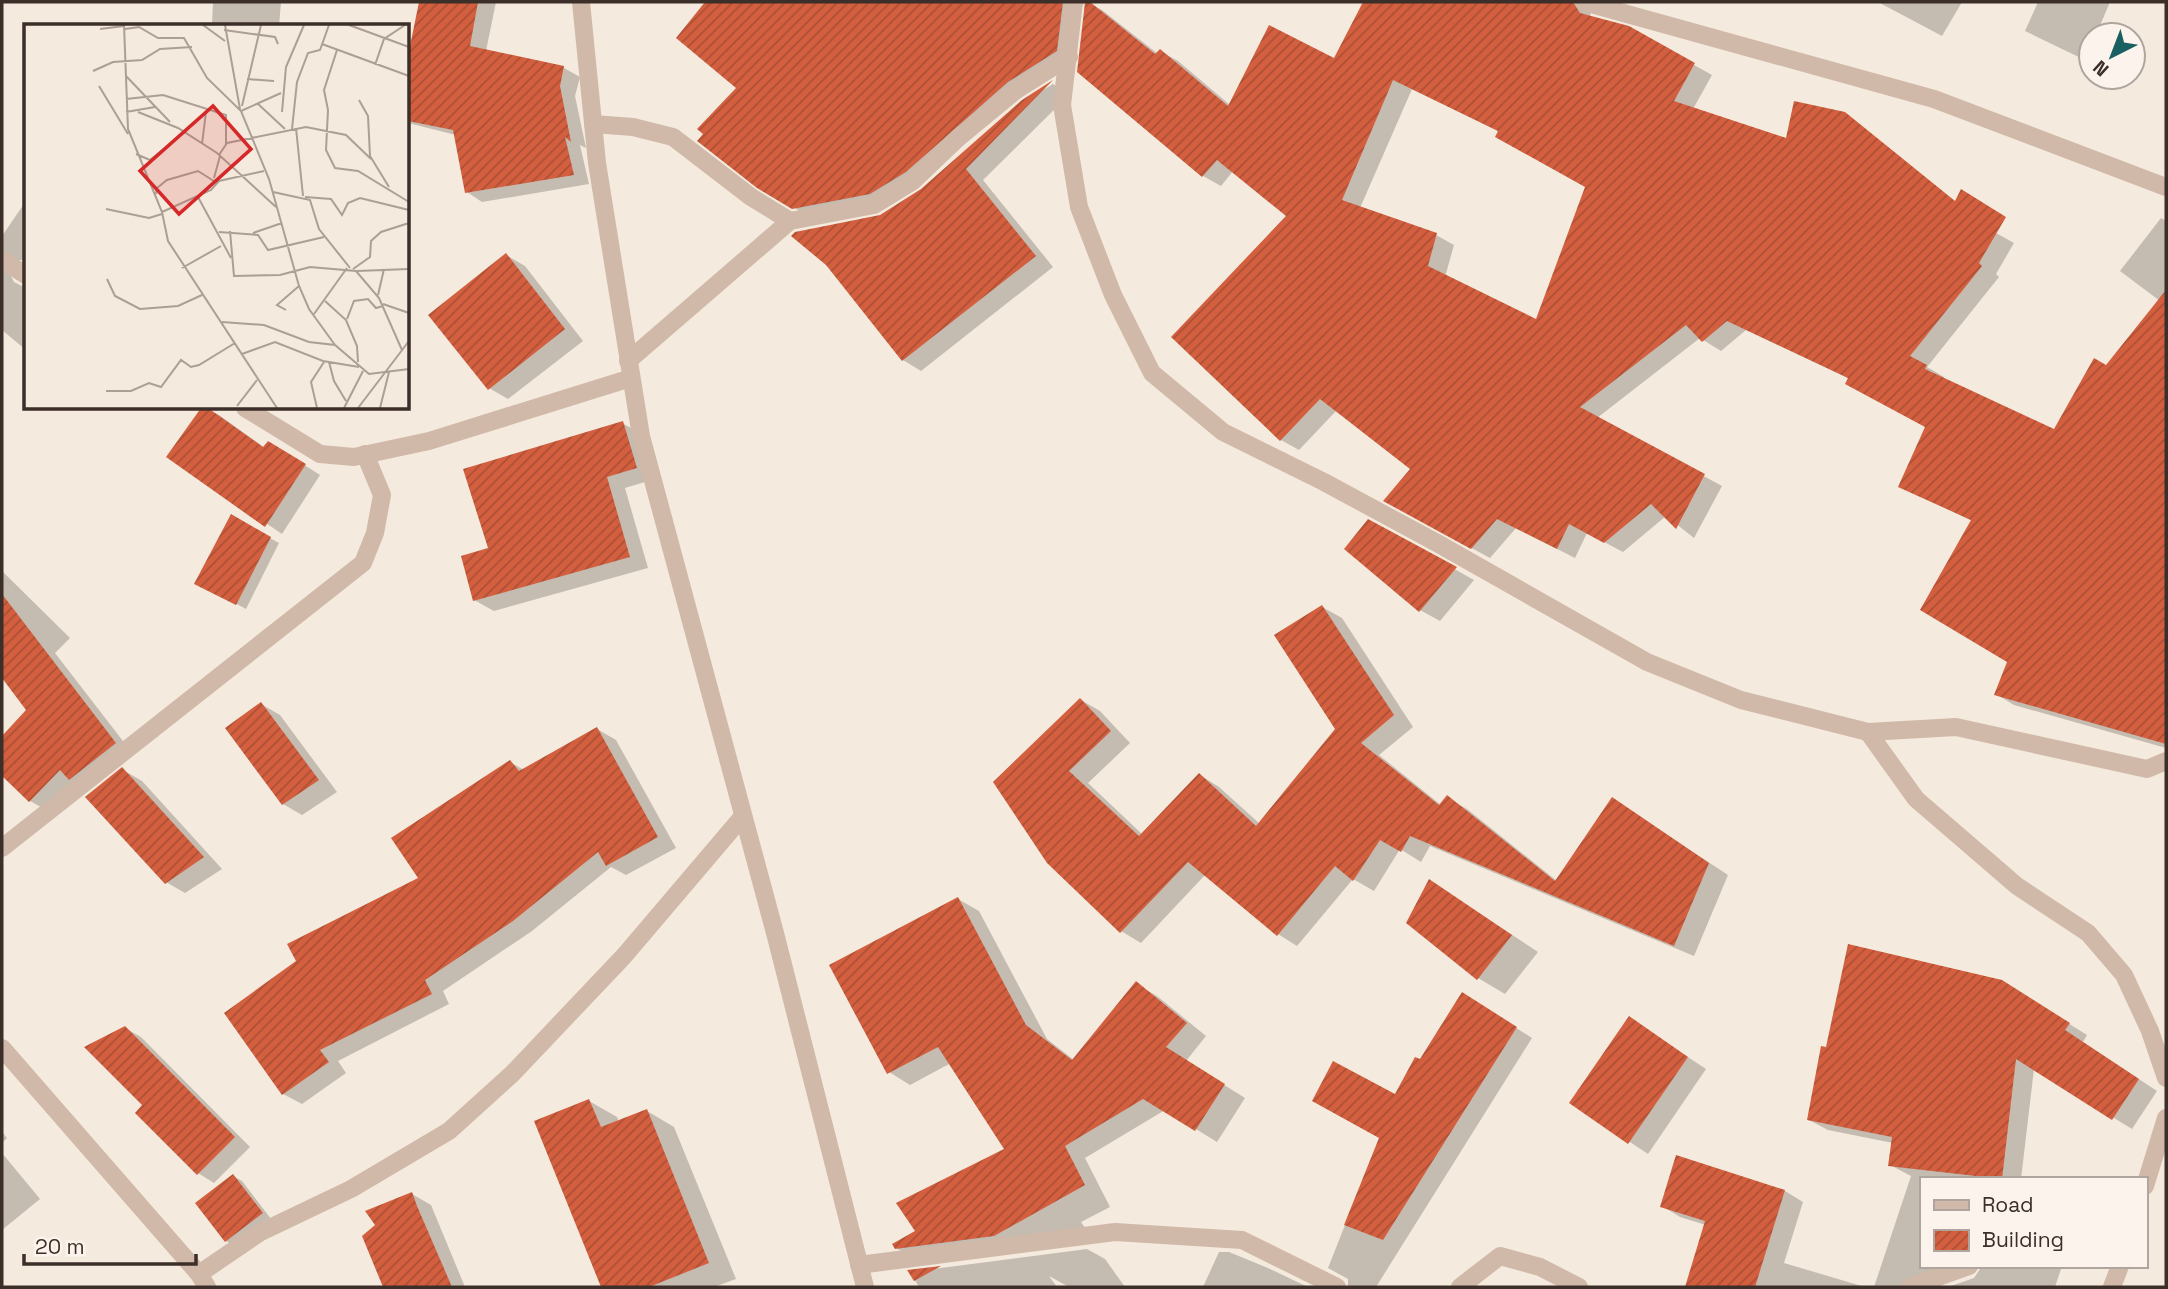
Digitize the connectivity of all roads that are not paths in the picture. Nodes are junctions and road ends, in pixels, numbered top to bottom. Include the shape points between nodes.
1 (581, 2) edge
2 (1074, 2) edge
3 (1590, 3) edge
4 (1069, 57) junction
5 (593, 124) junction
6 (2166, 187) edge
7 (790, 221) junction
8 (2, 260) edge
9 (24, 274) edge
10 (630, 369) junction
11 (247, 410) edge
12 (365, 454) junction
13 (1868, 732) junction
14 (2166, 761) edge
15 (743, 816) junction
16 (2, 848) edge
17 (2, 1048) edge
18 (2166, 1078) edge
19 (2166, 1118) edge
20 (2147, 1179) edge
21 (859, 1265) junction
22 (1963, 1268) edge
23 (2119, 1268) edge
24 (203, 1281) edge
25 (865, 1287) edge
26 (1337, 1287) edge
27 (1460, 1287) edge
28 (1579, 1287) edge
29 (1910, 1287) edge
30 (2112, 1287) edge

1 - 5 street
2 - 4 street
3 - 6 street via 1934,99
4 - 7 street via 1016,91 913,181 874,205
4 - 13 street via 1062,105 1079,207 1113,295 1152,373 1192,407 1223,432 1426,536 1647,662 1741,700
5 - 7 street via 673,137
5 - 10 street
7 - 10 street
8 - 9 street
10 - 12 street via 429,441
10 - 15 street via 641,436
11 - 12 street via 320,454
12 - 16 street via 382,495 363,563
13 - 14 street via 1956,727 2147,769
13 - 18 street via 1916,799 2017,886 2088,933 2124,975
15 - 21 street
15 - 24 street via 624,957 512,1074 449,1131 351,1189 259,1233
17 - 24 street
19 - 20 street
21 - 25 street
21 - 26 street via 1115,1232 1242,1240
22 - 29 street
23 - 30 street
27 - 28 street via 1500,1256 1540,1267

